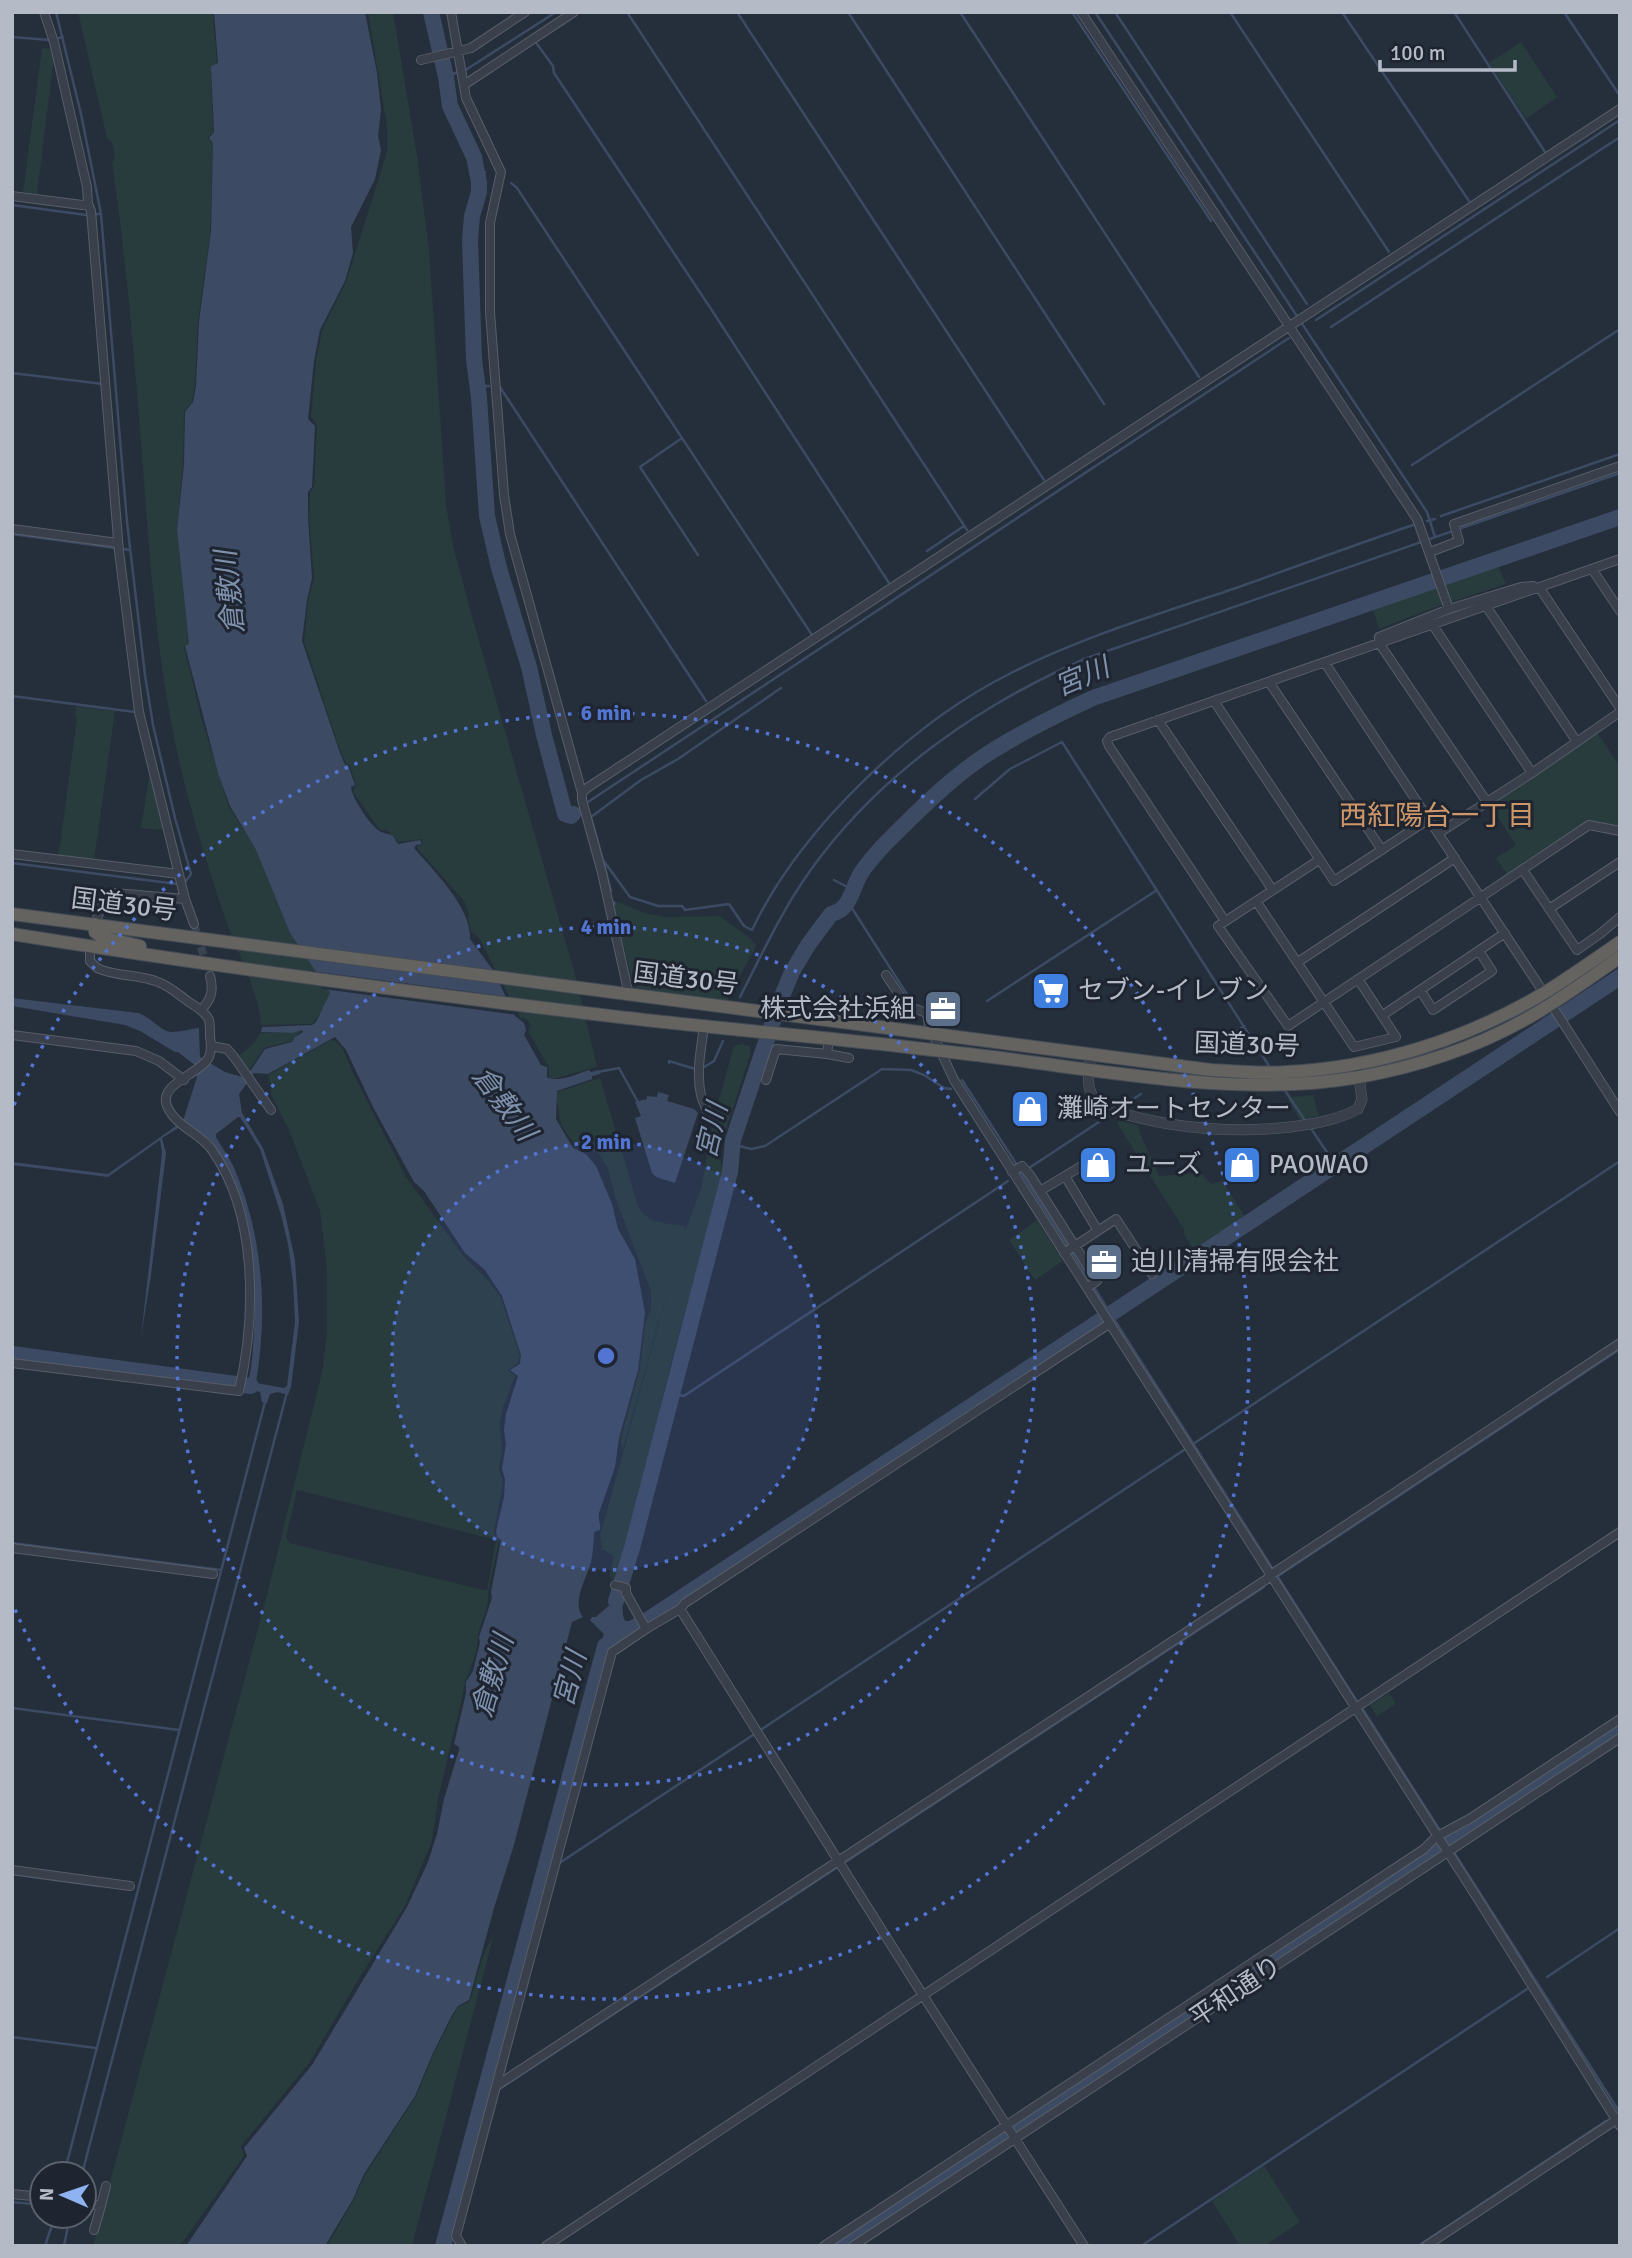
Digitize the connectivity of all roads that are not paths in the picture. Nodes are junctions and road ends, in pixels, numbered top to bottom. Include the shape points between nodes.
1 (44, 12) edge
2 (451, 12) edge
3 (525, 12) edge
4 (574, 12) edge
5 (1081, 12) edge
6 (456, 52) junction
7 (421, 60) dead end
8 (464, 81) junction
9 (1620, 109) edge
10 (12, 196) edge
11 (90, 211) junction
12 (1294, 322) junction
13 (1620, 466) edge
14 (12, 529) edge
15 (118, 546) junction
16 (1430, 552) junction
17 (1620, 559) edge
18 (1592, 569) junction
19 (1539, 587) junction
20 (1486, 606) junction
21 (1448, 607) junction
22 (1620, 611) edge
23 (1432, 624) junction
24 (1379, 643) junction
25 (1325, 663) junction
26 (1269, 682) junction
27 (1214, 701) junction
28 (1620, 710) edge
29 (1158, 720) junction
30 (1577, 742) junction
31 (1532, 773) junction
32 (582, 793) junction
33 (1486, 802) junction
34 (1429, 819) junction
35 (1620, 831) edge
36 (1439, 833) junction
37 (1382, 850) junction
38 (12, 854) edge
39 (1455, 858) junction
40 (1319, 860) junction
41 (1620, 862) edge
42 (1522, 870) junction
43 (181, 880) junction
44 (1272, 889) junction
45 (1482, 897) junction
46 (185, 899) junction
47 (1256, 901) junction
48 (1549, 909) junction
49 (12, 915) edge
50 (1620, 917) edge
51 (1225, 921) junction
52 (95, 924) junction
53 (194, 925) tunnel mouth
54 (1505, 933) junction
55 (12, 934) edge
56 (1620, 942) edge
57 (90, 946) junction
58 (1479, 951) junction
59 (1620, 957) edge
60 (1298, 962) junction
61 (201, 963) junction
62 (886, 975) dead end
63 (210, 976) tunnel mouth
64 (1358, 979) junction
65 (1421, 991) junction
66 (1544, 993) junction
67 (629, 995) junction
68 (1324, 1001) junction
69 (201, 1010) junction
70 (1557, 1013) junction
71 (1383, 1016) junction
72 (831, 1021) junction
73 (704, 1027) junction
74 (12, 1035) edge
75 (934, 1035) junction
76 (829, 1039) junction
77 (211, 1046) junction
78 (941, 1052) junction
79 (827, 1054) junction
80 (1091, 1055) junction
81 (849, 1058) dead end
82 (1089, 1070) junction
83 (1358, 1070) junction
84 (184, 1080) junction
85 (766, 1080) dead end
86 (271, 1110) dead end
87 (1620, 1112) edge
88 (709, 1117) dead end
89 (1084, 1164) dead end
90 (1016, 1170) junction
91 (1065, 1176) junction
92 (1038, 1198) junction
93 (1098, 1231) junction
94 (1070, 1249) junction
95 (1153, 1274) dead end
96 (1106, 1319) junction
97 (1620, 1343) edge
98 (12, 1363) edge
99 (1620, 1532) edge
100 (12, 1548) edge
101 (214, 1574) dead end
102 (1272, 1574) junction
103 (619, 1586) dead end
104 (680, 1609) junction
105 (645, 1628) junction
106 (1358, 1706) junction
107 (1620, 1719) edge
108 (1620, 1738) edge
109 (1440, 1836) junction
110 (1449, 1851) junction
111 (840, 1863) junction
112 (12, 1870) edge
113 (130, 1886) dead end
114 (925, 1997) junction
115 (495, 2090) junction
116 (1619, 2120) edge
117 (1007, 2125) junction
118 (1015, 2137) junction
119 (106, 2186) dead end
120 (98, 2205) edge
121 (101, 2206) junction
122 (98, 2216) edge
123 (1437, 2243) edge
124 (462, 2246) edge
125 (546, 2246) edge
126 (824, 2246) edge
127 (853, 2246) edge
128 (1084, 2246) edge
129 (1426, 2246) edge

1 - 11 street
2 - 6 street
3 - 6 street via 471,48
4 - 8 street
5 - 12 street
6 - 7 street
6 - 8 street
8 - 32 street via 466,98 501,172 490,223 489,278 506,512
9 - 12 street
10 - 11 street via 82,205
11 - 15 street
12 - 16 street via 1417,519
12 - 32 street
13 - 16 street via 1454,524 1459,541
14 - 15 street
15 - 43 street via 139,712
16 - 21 street
17 - 18 street
18 - 19 street
18 - 22 street
19 - 20 street
19 - 21 street via 1521,587
19 - 28 street
20 - 23 street
20 - 30 street
21 - 24 street via 1379,636
23 - 24 street
23 - 31 street
24 - 25 street
24 - 33 street
25 - 26 street
25 - 34 street
26 - 27 street
26 - 37 street
27 - 29 street
27 - 40 street
28 - 30 street
29 - 44 street
29 - 51 street via 1107,741
30 - 31 street
31 - 33 street
32 - 67 street
33 - 36 street
34 - 36 street
34 - 37 street
35 - 42 street via 1589,825
36 - 39 street
37 - 40 street via 1334,881
38 - 43 street
39 - 45 street
39 - 60 street
40 - 44 street
41 - 48 street
42 - 45 street
42 - 48 street
43 - 46 street
44 - 47 street
45 - 54 street
45 - 64 street
46 - 52 street via 114,893 103,902
46 - 53 street
47 - 51 street
47 - 60 street
48 - 50 street via 1577,950
49 - 52 highway, 国道30号
49 - 57 highway via 84,932 90,937
51 - 68 street via 1218,926 1288,1026
52 - 61 highway via 101,937
52 - 67 highway, 国道30号
54 - 58 street
54 - 66 street
55 - 57 highway, 国道30号
56 - 66 highway, 国道30号
57 - 61 highway, 国道30号
57 - 69 street via 90,961 97,968 156,981
58 - 65 street
58 - 65 street via 1492,971 1433,1010
59 - 70 highway, 国道30号
60 - 68 street
61 - 73 highway, 国道30号
62 - 75 street via 907,1006 927,1013
63 - 69 street via 212,992
64 - 68 street
64 - 71 street
65 - 71 street
66 - 70 street
66 - 83 highway, 国道30号 via 1461,1033
67 - 72 highway, 国道30号
68 - 71 street via 1354,1046 1395,1037
69 - 77 street via 209,1020
70 - 83 highway, 国道30号 via 1520,1022 1458,1050 1394,1069
70 - 87 street
72 - 75 highway, 国道30号
72 - 76 highway
73 - 76 highway, 国道30号
73 - 88 street via 700,1084
74 - 84 street via 136,1051
75 - 78 street
75 - 80 highway, 国道30号
76 - 78 highway, 国道30号
76 - 79 street
77 - 84 street via 208,1059
77 - 86 street via 227,1049
78 - 82 highway, 国道30号
78 - 90 street via 954,1080
79 - 81 street
79 - 85 street via 776,1049
80 - 82 street
80 - 83 highway, 国道30号 via 1211,1070
82 - 83 highway, 国道30号 via 1161,1079 1286,1085
82 - 83 street via 1089,1091 1107,1109 1197,1129 1258,1130 1313,1124 1358,1109 1362,1099
84 - 98 street via 171,1086 167,1106 215,1155 243,1228 250,1309 239,1391
89 - 91 street
90 - 92 street
90 - 92 street via 1022,1166 1030,1175
91 - 92 street
91 - 93 street
92 - 94 street
92 - 94 street
93 - 94 street
93 - 95 street via 1116,1219
94 - 96 street
96 - 102 street
96 - 104 street
97 - 102 street
99 - 106 street
100 - 101 street
102 - 106 street
102 - 111 street
103 - 105 street via 626,1588
104 - 105 street
104 - 111 street
105 - 115 street via 612,1652
106 - 109 street
106 - 114 street
107 - 109 street
108 - 110 street, 平和通り
109 - 110 street
109 - 117 street
110 - 116 street
110 - 118 street, 平和通り
111 - 114 street
111 - 115 street
112 - 113 street
114 - 117 street
114 - 125 street
115 - 124 street via 456,2236
116 - 123 street
117 - 118 street
117 - 126 street
118 - 127 street, 平和通り
118 - 128 street
119 - 121 street
120 - 121 street
121 - 122 street
123 - 129 street

